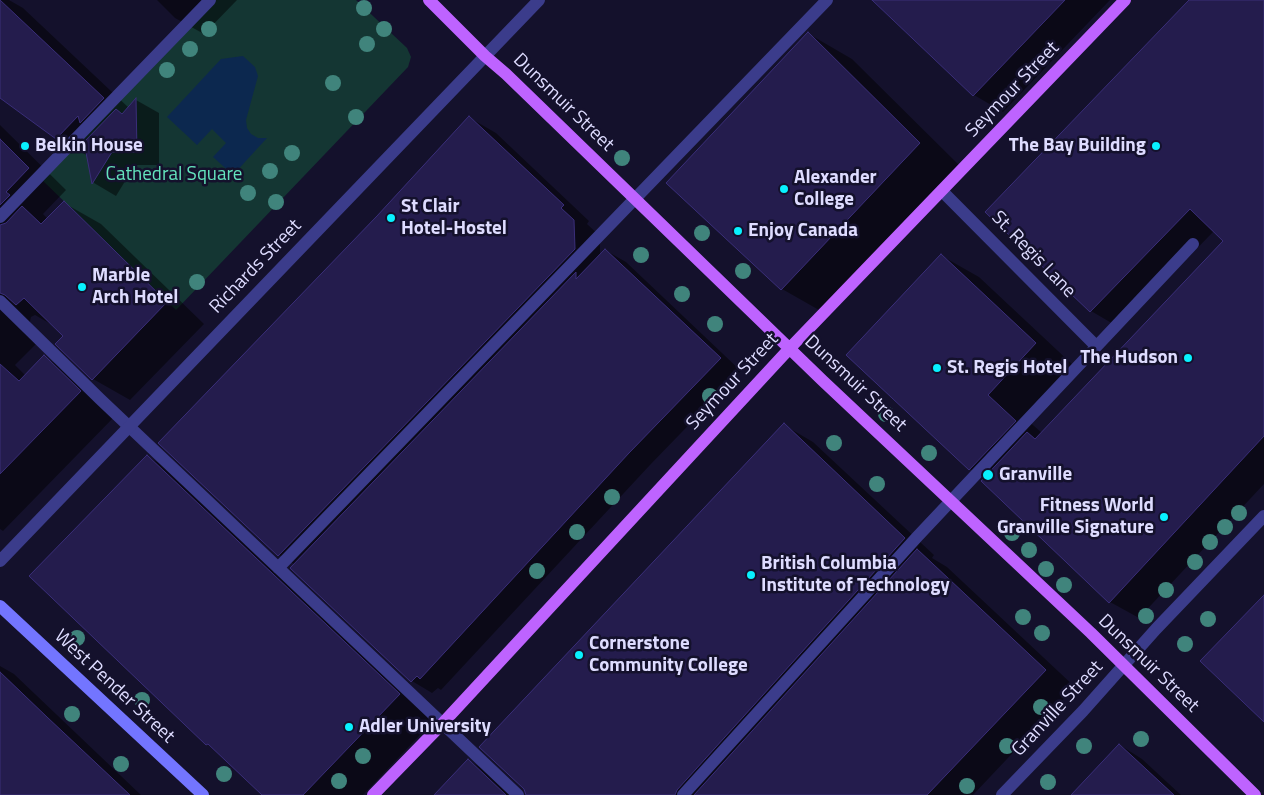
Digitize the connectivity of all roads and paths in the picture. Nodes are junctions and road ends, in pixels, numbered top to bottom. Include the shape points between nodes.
1 (210, 0) edge
2 (429, 0) edge
3 (539, 0) edge
4 (827, 0) edge
5 (1125, 0) edge
6 (485, 56) junction
7 (942, 191) junction
8 (635, 198) junction
9 (0, 217) edge
10 (1193, 244) dead end
11 (0, 301) edge
12 (1096, 346) junction
13 (790, 348) junction
14 (129, 426) junction
15 (952, 501) junction
16 (1264, 516) edge
17 (0, 561) edge
18 (278, 568) junction
19 (0, 606) edge
20 (1124, 666) junction
21 (442, 724) junction
22 (203, 795) edge
23 (372, 795) edge
24 (518, 795) edge
25 (683, 795) edge
26 (1002, 795) edge
27 (1254, 795) edge

1 - 9 street
2 - 6 main road, Dunsmuir Street
3 - 6 street, Richards Street
4 - 8 street
5 - 7 main road, Seymour Street
6 - 8 main road, Dunsmuir Street
6 - 14 street, Richards Street
7 - 12 street, St. Regis Lane
7 - 13 main road, Seymour Street
8 - 13 main road, Dunsmuir Street
8 - 18 street
10 - 12 street
11 - 14 street
12 - 15 street
13 - 15 main road, Dunsmuir Street
13 - 21 main road, Seymour Street
14 - 17 street, Richards Street
14 - 18 street
15 - 20 main road, Dunsmuir Street
15 - 25 street
16 - 20 street, Granville Street
18 - 21 street
19 - 22 main road, West Pender Street
20 - 26 street, Granville Street
20 - 27 main road, Dunsmuir Street
21 - 23 main road, Seymour Street
21 - 24 street

